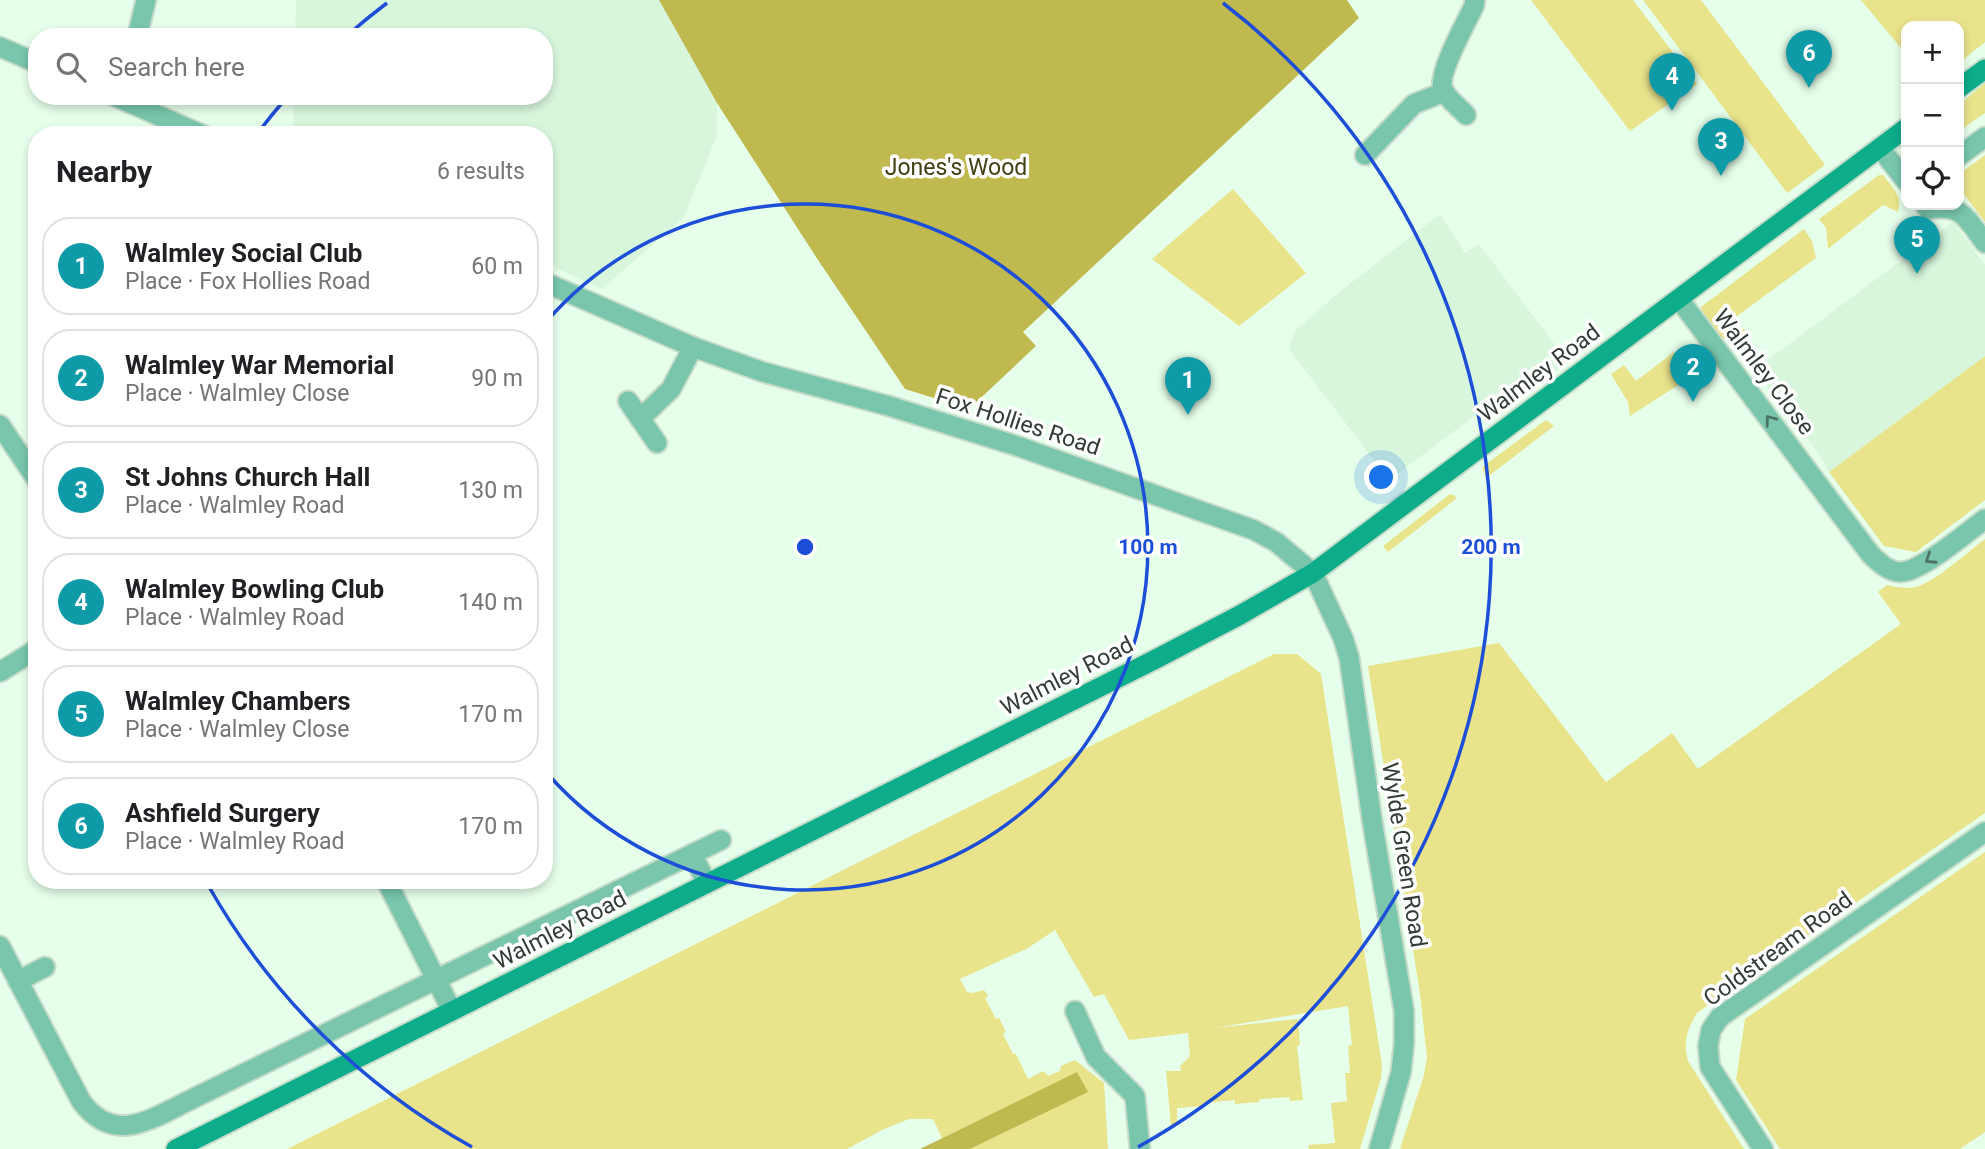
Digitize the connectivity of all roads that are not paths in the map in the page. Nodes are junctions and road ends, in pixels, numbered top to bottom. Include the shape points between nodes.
1 (146, 0) edge
2 (1475, 0) edge
3 (139, 28) edge
4 (0, 47) edge
5 (28, 59) edge
6 (1985, 69) edge
7 (1964, 84) edge
8 (1444, 92) junction
9 (137, 105) edge
10 (1465, 115) dead end
11 (183, 126) edge
12 (1901, 132) edge
13 (1985, 137) edge
14 (1880, 148) junction
15 (1964, 152) edge
16 (1366, 155) dead end
17 (1901, 175) edge
18 (1953, 210) edge
19 (1985, 243) edge
20 (553, 286) edge
21 (1679, 299) junction
22 (693, 347) junction
23 (628, 401) dead end
24 (640, 419) junction
25 (0, 425) edge
26 (657, 443) dead end
27 (28, 467) edge
28 (1985, 519) edge
29 (1313, 573) junction
30 (28, 655) edge
31 (0, 672) edge
32 (1985, 832) edge
33 (721, 840) dead end
34 (692, 854) junction
35 (707, 883) junction
36 (391, 889) edge
37 (0, 946) edge
38 (45, 967) dead end
39 (437, 979) junction
40 (18, 981) junction
41 (452, 1011) junction
42 (1076, 1011) dead end
43 (176, 1149) edge
44 (1140, 1149) edge
45 (1379, 1149) edge
46 (1763, 1149) edge

1 - 3 street
2 - 8 street via 1441,81
4 - 5 street
6 - 7 main road
8 - 10 street
8 - 16 street via 1414,104
9 - 11 street
12 - 14 main road, Walmley Road
13 - 15 street
14 - 17 street
14 - 21 main road, Walmley Road
18 - 19 street via 1961,212
20 - 22 street, Fox Hollies Road
28 -> 21 street, Walmley Close via 1909,571 1887,569 1871,555
21 - 29 main road, Walmley Road
22 - 24 street via 671,389
22 - 29 street, Fox Hollies Road via 1017,446 1254,530
23 - 24 street
24 - 26 street
25 - 27 street
29 - 35 main road, Walmley Road via 1154,660
29 - 45 street, Wylde Green Road via 1349,657 1404,1011 1401,1072
30 - 31 street
32 - 46 street, Coldstream Road via 1715,1023 1708,1046 1710,1067
33 - 34 street
34 - 35 street
34 - 39 street
35 - 41 main road, Walmley Road
36 - 39 street
37 - 40 street
38 - 40 street
39 - 40 street via 131,1126 104,1122 86,1109
39 - 41 street
41 - 43 main road, Walmley Road
42 - 44 street via 1096,1057 1135,1096

